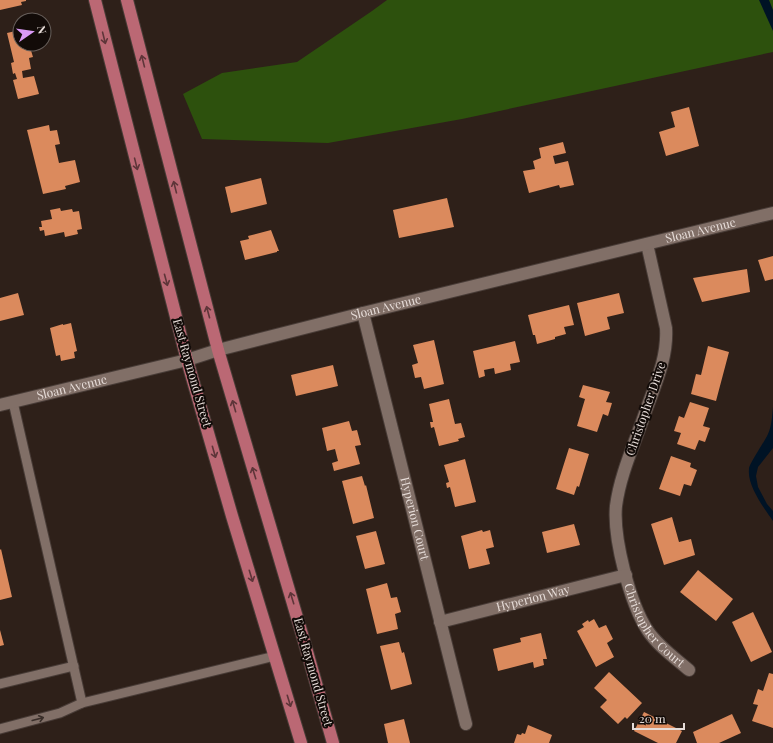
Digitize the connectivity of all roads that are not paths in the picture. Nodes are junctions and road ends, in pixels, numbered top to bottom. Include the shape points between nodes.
1 (95, 0) edge
2 (127, 0) edge
3 (773, 213) edge
4 (647, 244) junction
5 (363, 313) junction
6 (218, 350) junction
7 (188, 360) junction
8 (13, 402) junction
9 (0, 405) edge
10 (626, 575) junction
11 (440, 622) junction
12 (275, 656) junction
13 (74, 666) junction
14 (689, 670) dead end
15 (0, 684) edge
16 (82, 703) junction
17 (466, 724) dead end
18 (0, 729) edge
19 (301, 743) edge
20 (333, 743) edge

1 -> 7 main road, East Raymond Street
6 -> 2 main road, East Raymond Street
3 - 4 street, Sloan Avenue
4 - 5 street, Sloan Avenue
4 - 10 street, Christopher Drive via 667,342 661,369 619,489 616,506 617,539
5 - 6 street, Sloan Avenue
5 - 11 street, Hyperion Court
6 - 7 street, Sloan Avenue
20 -> 6 main road, East Raymond Street
7 - 8 street, Sloan Avenue
7 -> 12 main road, East Raymond Street
8 - 9 street, Sloan Avenue
8 - 13 lane
10 - 11 street, Hyperion Way
10 - 14 street, Christopher Court via 639,617 648,631 658,644
11 - 17 street, Hyperion Court
12 - 16 lane
12 -> 19 main road, East Raymond Street
13 - 15 lane
13 - 16 lane
18 -> 16 lane via 60,713

